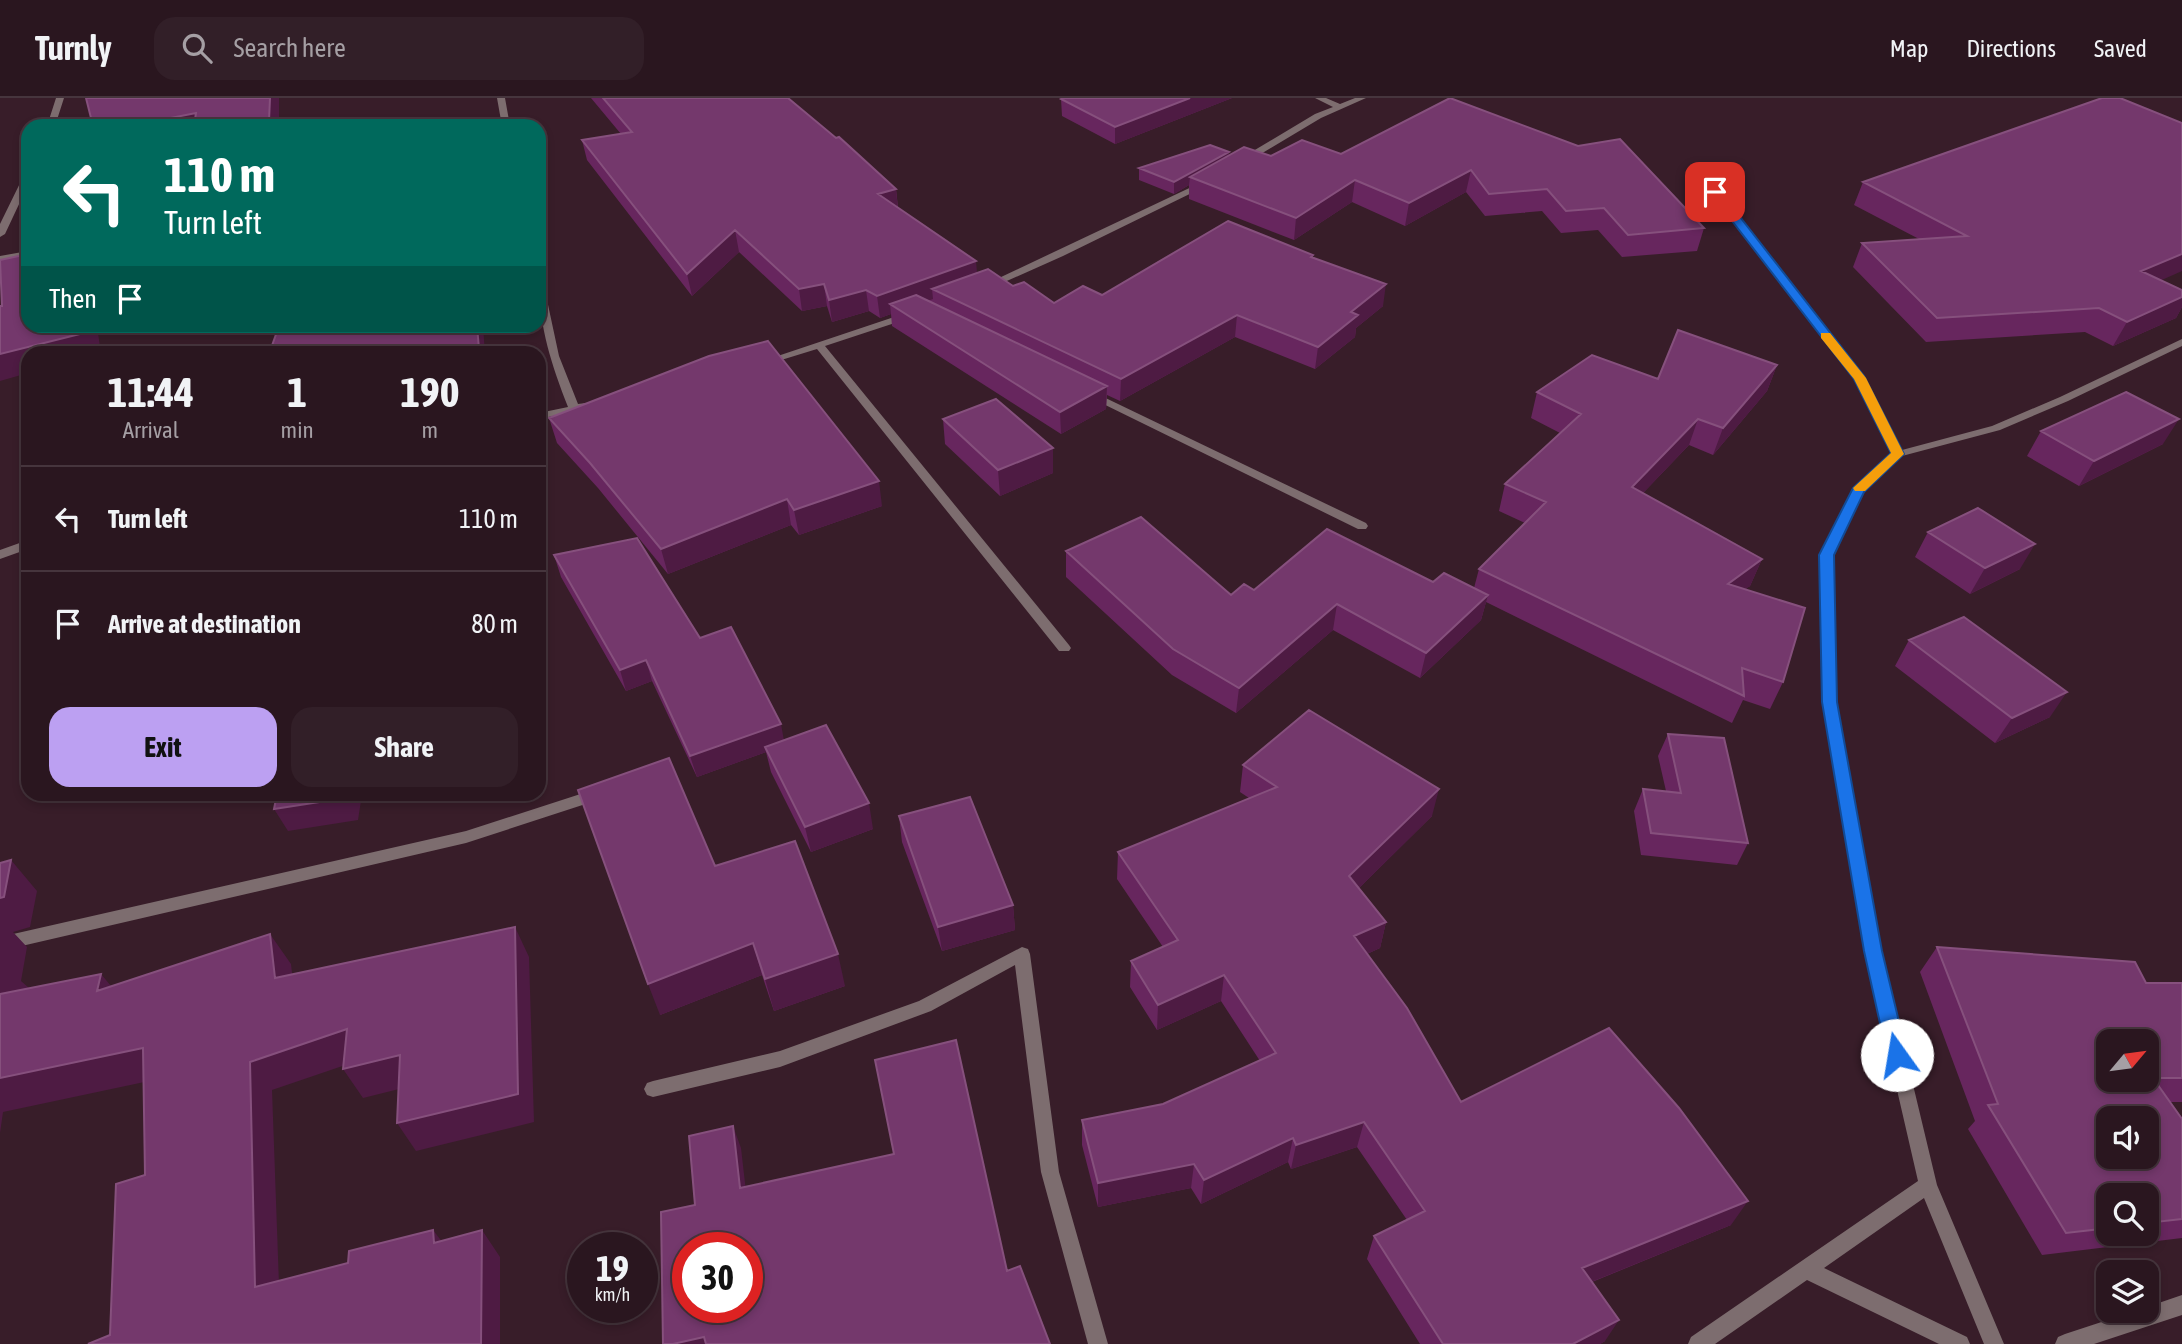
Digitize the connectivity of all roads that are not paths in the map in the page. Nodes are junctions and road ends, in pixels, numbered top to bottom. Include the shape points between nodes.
1 (60, 98) edge
2 (501, 98) edge
3 (1319, 98) edge
4 (1362, 98) edge
5 (1340, 107) junction
6 (53, 119) edge
7 (505, 119) edge
8 (1698, 170) dead end
9 (1227, 171) edge
10 (1216, 177) edge
11 (21, 190) edge
12 (0, 234) edge
13 (21, 255) edge
14 (0, 259) edge
15 (978, 289) edge
16 (920, 311) edge
17 (546, 319) edge
18 (2182, 342) edge
19 (820, 346) junction
20 (754, 365) edge
21 (1080, 389) edge
22 (600, 403) edge
23 (575, 409) junction
24 (546, 415) edge
25 (1898, 454) junction
26 (1362, 526) dead end
27 (21, 547) edge
28 (0, 555) edge
29 (1064, 648) dead end
30 (616, 788) edge
31 (0, 944) edge
32 (653, 1089) dead end
33 (1927, 1185) junction
34 (1806, 1269) junction
35 (2182, 1306) edge
36 (1098, 1344) edge
37 (1698, 1344) edge
38 (1960, 1344) edge
39 (1994, 1344) edge
40 (2065, 1344) edge

1 - 6 street
2 - 7 street
3 - 5 street
4 - 5 street
5 - 9 street
8 - 25 street via 1860,378
10 - 15 street via 1084,243
11 - 12 street
13 - 14 street
16 - 19 street
17 - 23 street via 554,356
18 - 25 street via 1996,428
19 - 20 street
19 - 29 street
21 - 26 street
22 - 23 street
23 - 24 street
25 - 33 street via 1858,491 1826,555 1829,702 1873,951
27 - 28 street
30 - 31 street via 466,837
32 - 36 street via 780,1059 913,1010 1021,954 1050,1172
33 - 34 street
33 - 39 street
34 - 37 street
34 - 38 street
35 - 40 street

